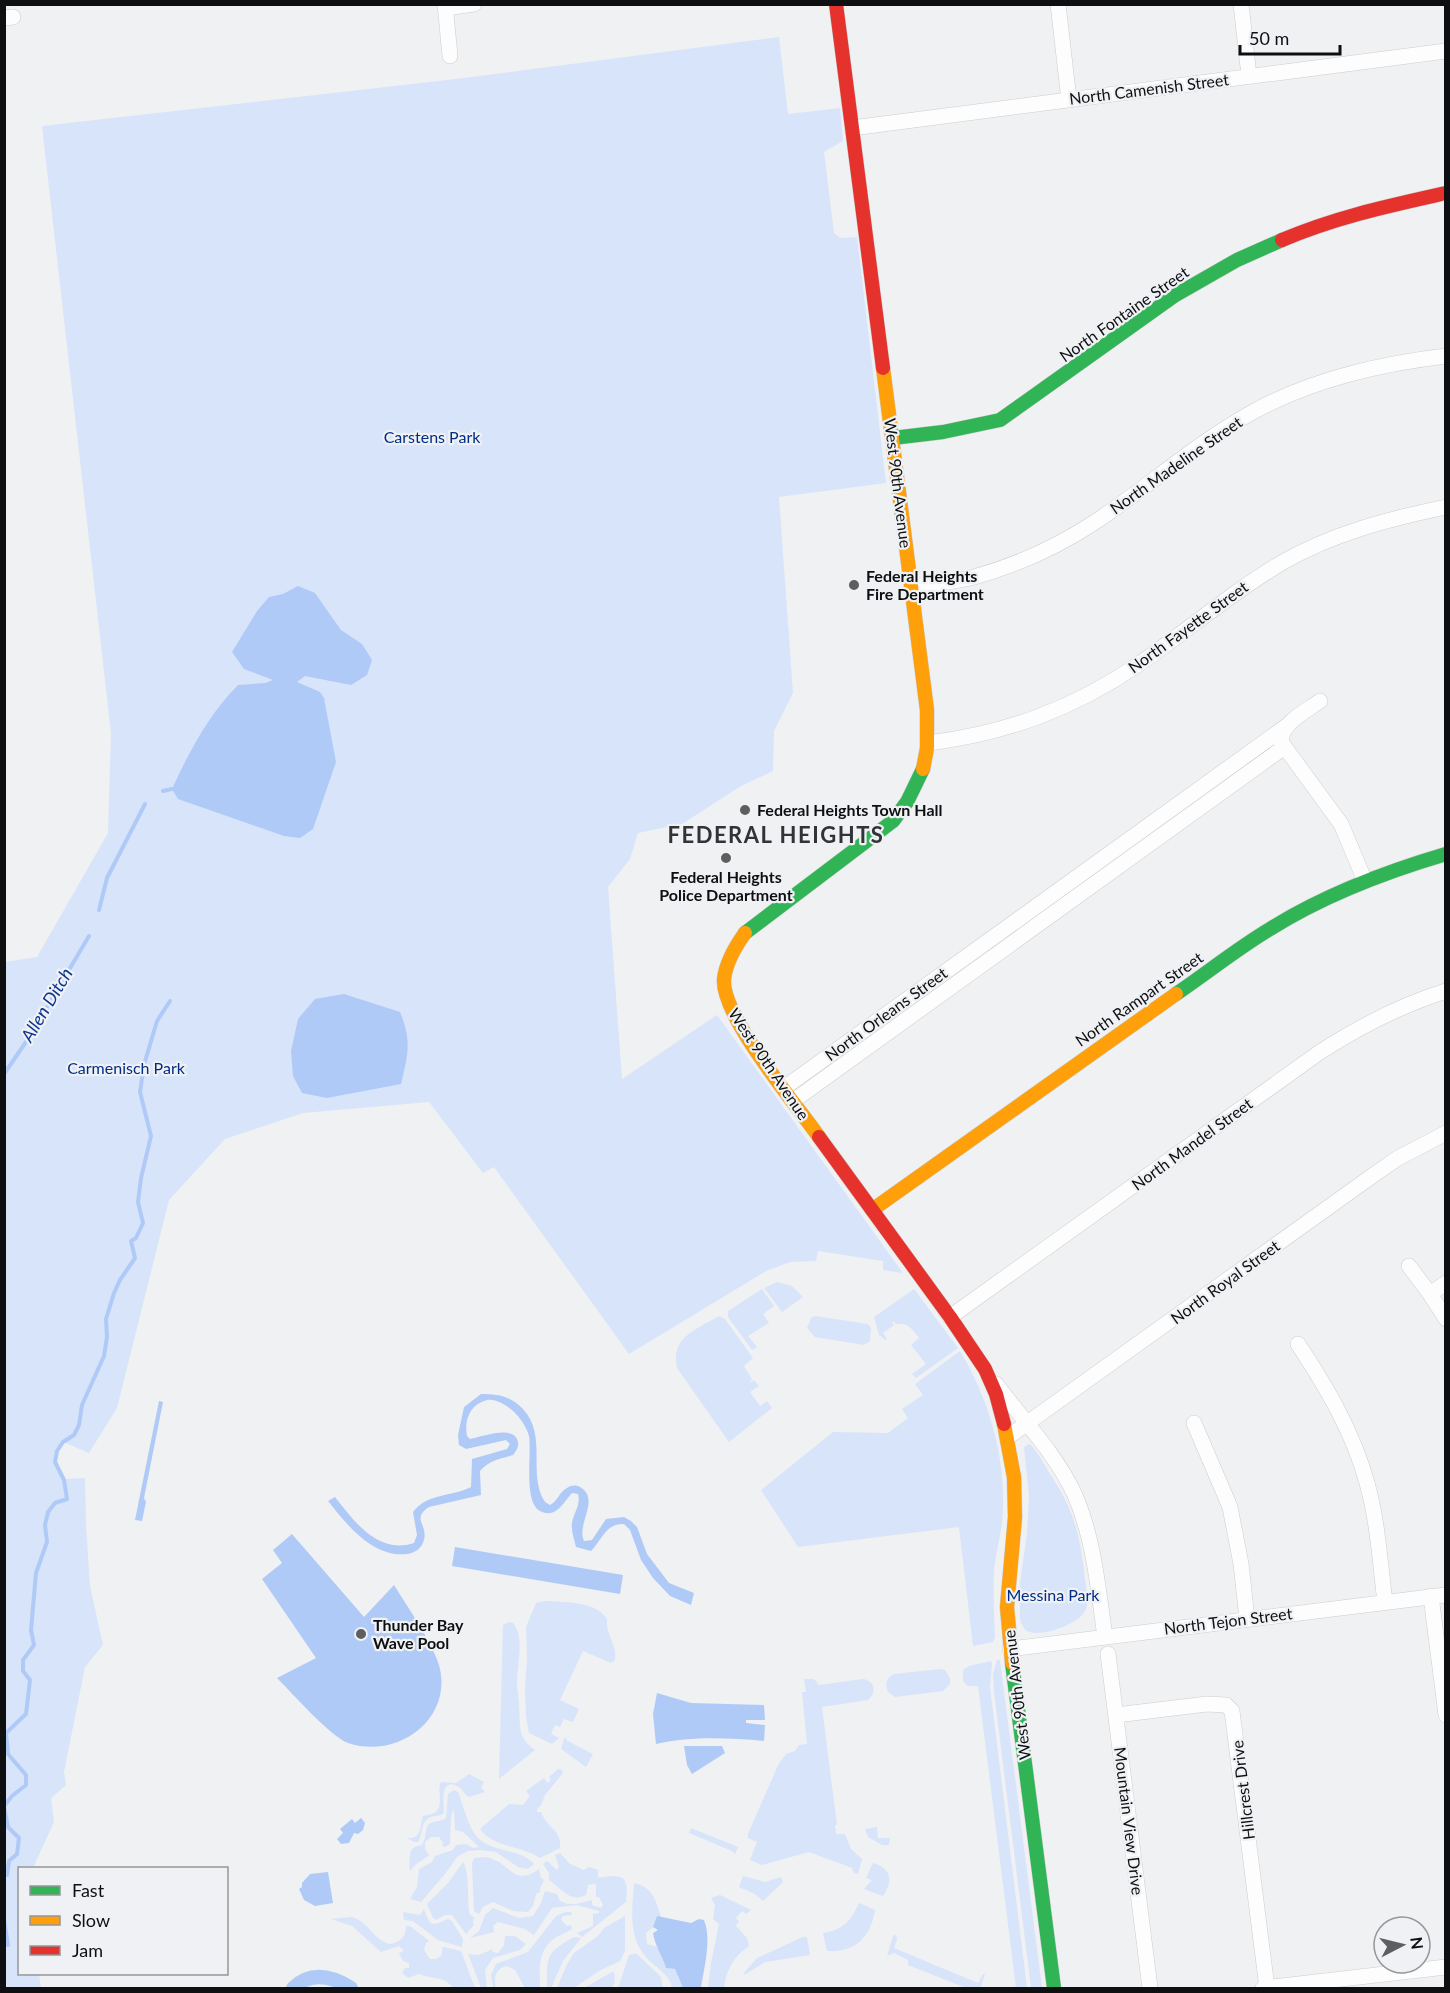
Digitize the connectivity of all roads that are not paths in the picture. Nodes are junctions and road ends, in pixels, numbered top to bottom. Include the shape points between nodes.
1 (474, 4) edge
2 (836, 4) edge
3 (1058, 4) edge
4 (1241, 4) edge
5 (445, 6) edge
6 (1446, 51) edge
7 (450, 56) dead end
8 (1249, 76) junction
9 (1069, 100) junction
10 (852, 128) junction
11 (1446, 192) edge
12 (1446, 356) edge
13 (892, 438) junction
14 (1446, 507) edge
15 (912, 587) junction
16 (1320, 700) dead end
17 (1288, 725) junction
18 (929, 743) junction
19 (1283, 748) junction
20 (1127, 841) junction
21 (1446, 854) edge
22 (1136, 855) junction
23 (1365, 881) junction
24 (989, 940) junction
25 (999, 953) junction
26 (1446, 991) edge
27 (784, 1088) junction
28 (793, 1101) junction
29 (1446, 1133) edge
30 (872, 1210) junction
31 (1409, 1266) dead end
32 (1446, 1283) edge
33 (1430, 1294) junction
34 (950, 1317) junction
35 (1446, 1319) edge
36 (1298, 1344) dead end
37 (986, 1369) junction
38 (1194, 1423) dead end
39 (1027, 1425) junction
40 (1008, 1437) junction
41 (1438, 1595) edge
42 (1385, 1602) junction
43 (1247, 1619) junction
44 (1105, 1637) junction
45 (1010, 1648) junction
46 (1108, 1654) dead end
47 (1443, 1678) edge
48 (1116, 1715) junction
49 (1446, 1715) edge
50 (1446, 1967) edge
51 (1265, 1988) edge
52 (1054, 1989) edge
53 (1150, 1989) edge

1 - 5 street
2 - 10 street, West 90th Avenue
3 - 9 street
4 - 8 street
5 - 7 street
6 - 8 street, North Camenish Street
8 - 9 street, North Camenish Street
9 - 10 street, North Camenish Street
10 - 13 street, West 90th Avenue
11 - 13 street, North Fontaine Street via 1349,215 1237,260 1174,296 1008,417 943,432
12 - 15 street, North Madeline Street via 1366,369 1282,398 1219,433 1096,522 1047,549 973,577
13 - 15 street, West 90th Avenue
14 - 18 street, North Fayette Street via 1385,520 1302,552 1255,580 1100,688 1047,715 1004,730
15 - 18 street, West 90th Avenue
16 - 17 street, North Orleans Street
17 - 19 street via 1281,735
17 - 20 street, North Orleans Street
18 - 27 street, West 90th Avenue via 916,790 893,821 758,921 740,940 728,962 724,985 728,1006
19 - 22 street, North Orleans Street
19 - 23 street via 1341,824
20 - 22 street
20 - 24 street, North Orleans Street
21 - 23 street, North Rampart Street
22 - 25 street, North Orleans Street
23 - 30 street, North Rampart Street via 1303,909 1246,943
24 - 25 street
24 - 27 street, North Orleans Street
25 - 28 street, North Orleans Street
26 - 34 street, North Mandel Street via 1371,1022 1329,1047
27 - 28 street, West 90th Avenue
28 - 30 street, West 90th Avenue
29 - 39 street, North Royal Street via 1372,1176
30 - 34 street, West 90th Avenue
31 - 33 street
32 - 33 street
33 - 35 street
34 - 37 street, West 90th Avenue
36 - 42 street via 1334,1400 1361,1463 1374,1512
37 - 39 street, West 90th Avenue
37 - 40 street, West 90th Avenue
38 - 43 street via 1230,1507
39 - 40 street, North Royal Street
39 - 44 street, West 90th Avenue via 1061,1471 1085,1521
40 - 45 street, West 90th Avenue via 1015,1501 1007,1607
41 - 42 street, North Tejon Street
41 - 47 street
42 - 43 street, North Tejon Street
43 - 44 street, North Tejon Street
44 - 45 street, North Tejon Street
45 - 52 street, West 90th Avenue
46 - 48 street, Mountain View Drive
47 - 49 street
48 - 51 street, Hillcrest Drive via 1207,1704 1226,1705 1232,1711
48 - 53 street, Mountain View Drive
50 - 51 street

